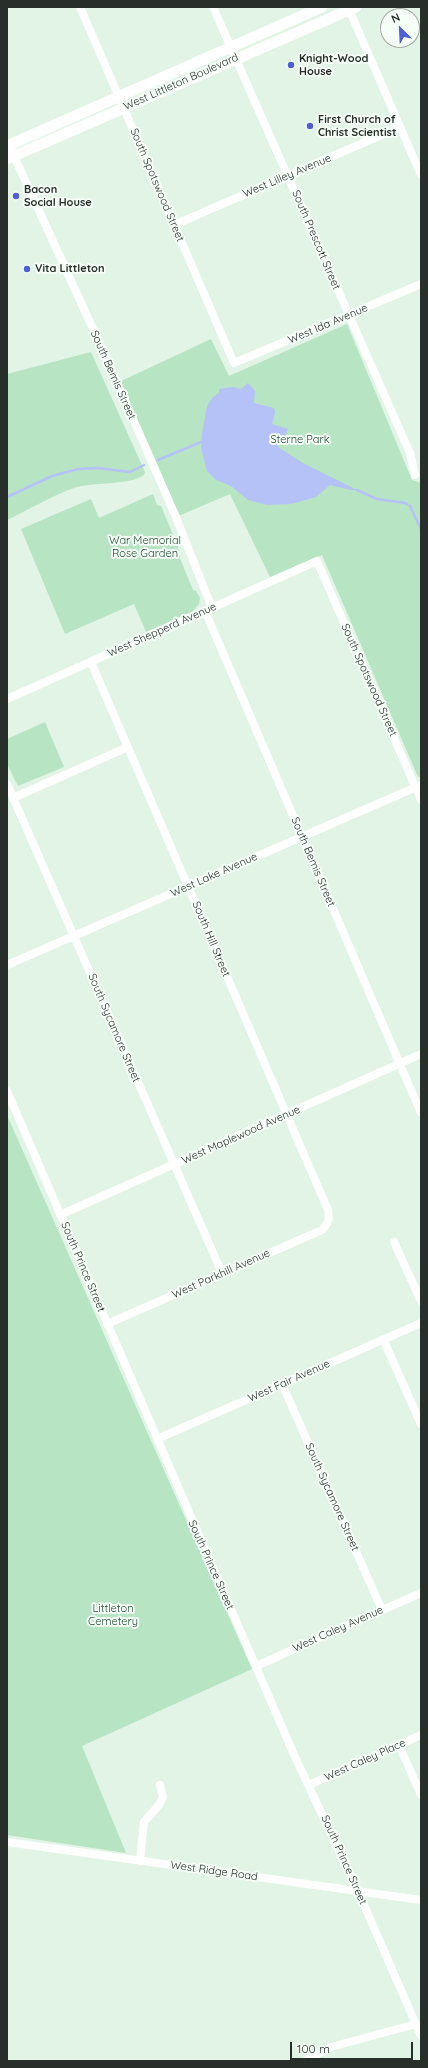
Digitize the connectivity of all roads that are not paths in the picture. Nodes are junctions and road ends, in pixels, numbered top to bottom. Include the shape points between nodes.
1 (80, 7) edge
2 (213, 7) edge
3 (322, 7) edge
4 (351, 8) edge
5 (230, 48) junction
6 (235, 59) junction
7 (119, 96) junction
8 (123, 108) junction
9 (400, 126) junction
10 (8, 146) edge
11 (10, 158) edge
12 (421, 175) edge
13 (288, 176) junction
14 (174, 225) junction
15 (421, 284) edge
16 (348, 315) junction
17 (234, 363) joint
18 (414, 475) dead end
19 (317, 561) joint
20 (208, 609) junction
21 (91, 662) junction
22 (7, 699) edge
23 (128, 747) junction
24 (7, 784) edge
25 (418, 786) edge
26 (13, 798) junction
27 (421, 800) edge
28 (302, 836) junction
29 (188, 886) junction
30 (75, 936) junction
31 (7, 965) edge
32 (421, 1054) edge
33 (399, 1064) junction
34 (7, 1091) edge
35 (421, 1113) edge
36 (286, 1114) junction
37 (173, 1165) junction
38 (60, 1215) junction
39 (329, 1218) joint
40 (394, 1242) dead end
41 (222, 1273) junction
42 (421, 1301) edge
43 (421, 1323) edge
44 (106, 1324) junction
45 (383, 1339) junction
46 (282, 1384) junction
47 (419, 1416) edge
48 (421, 1424) edge
49 (157, 1439) junction
50 (421, 1593) edge
51 (382, 1610) junction
52 (256, 1666) junction
53 (421, 1735) edge
54 (399, 1745) junction
55 (160, 1785) dead end
56 (309, 1785) junction
57 (421, 1795) edge
58 (7, 1842) edge
59 (140, 1861) junction
60 (358, 1891) junction
61 (421, 1900) edge
62 (416, 2024) junction
63 (421, 2036) edge
64 (305, 2061) edge

1 - 7 street, South Spotswood Street
2 - 5 street, South Prescott Street
3 - 5 main road, West Littleton Boulevard
4 - 6 main road, West Littleton Boulevard
4 - 9 street
5 - 6 street, South Prescott Street
5 - 7 main road, West Littleton Boulevard
6 - 8 main road, West Littleton Boulevard
6 - 13 street, South Prescott Street
7 - 8 street, South Spotswood Street
7 - 10 main road, West Littleton Boulevard
8 - 11 main road, West Littleton Boulevard
8 - 14 street, South Spotswood Street
9 - 12 street
9 - 13 street, West Lilley Avenue
10 - 11 street, South Bemis Street
11 - 20 street, South Bemis Street via 104,353 176,517
13 - 14 street, West Lilley Avenue
13 - 16 street, South Prescott Street
14 - 17 street, South Spotswood Street
15 - 16 street, West Ida Avenue
16 - 17 street, West Ida Avenue
16 - 18 street, South Prescott Street via 410,454
19 - 20 street, West Shepperd Avenue
19 - 25 street, South Spotswood Street
20 - 21 street, West Shepperd Avenue
20 - 28 street, South Bemis Street
21 - 22 street, West Shepperd Avenue
21 - 23 street, South Hill Street
23 - 26 street
23 - 29 street, South Hill Street
24 - 26 street, South Sycamore Street
25 - 27 street, South Spotswood Street
25 - 28 street, West Lake Avenue
26 - 30 street, South Sycamore Street
28 - 29 street, West Lake Avenue
28 - 33 street, South Bemis Street
29 - 30 street, West Lake Avenue
29 - 36 street, South Hill Street
30 - 31 street, West Lake Avenue
30 - 37 street, South Sycamore Street
32 - 33 street, West Maplewood Avenue
33 - 35 street, South Bemis Street
33 - 36 street, West Maplewood Avenue
34 - 38 street, South Prince Street
36 - 37 street, West Maplewood Avenue
36 - 39 street, South Hill Street via 328,1210
37 - 38 street, West Maplewood Avenue
37 - 41 street, South Sycamore Street
38 - 44 street, South Prince Street via 85,1269
39 - 41 street, West Parkhill Avenue via 322,1230
40 - 42 street
41 - 44 street, West Parkhill Avenue
43 - 45 street, West Fair Avenue
44 - 49 street, South Prince Street
45 - 46 street, West Fair Avenue
45 - 47 street
46 - 49 street, West Fair Avenue
46 - 51 street, South Sycamore Street
47 - 48 street
49 - 52 street, South Prince Street
50 - 51 street, West Caley Avenue
51 - 52 street, West Caley Avenue
52 - 56 street, South Prince Street
53 - 54 street, West Caley Place
54 - 56 street, West Caley Place
54 - 57 street
55 - 59 street via 163,1797 144,1822
56 - 60 street, South Prince Street
58 - 59 street, West Ridge Road
59 - 60 street, West Ridge Road
60 - 61 street, West Ridge Road
60 - 62 street, South Prince Street
62 - 63 street, South Prince Street
62 - 64 street via 330,2047

